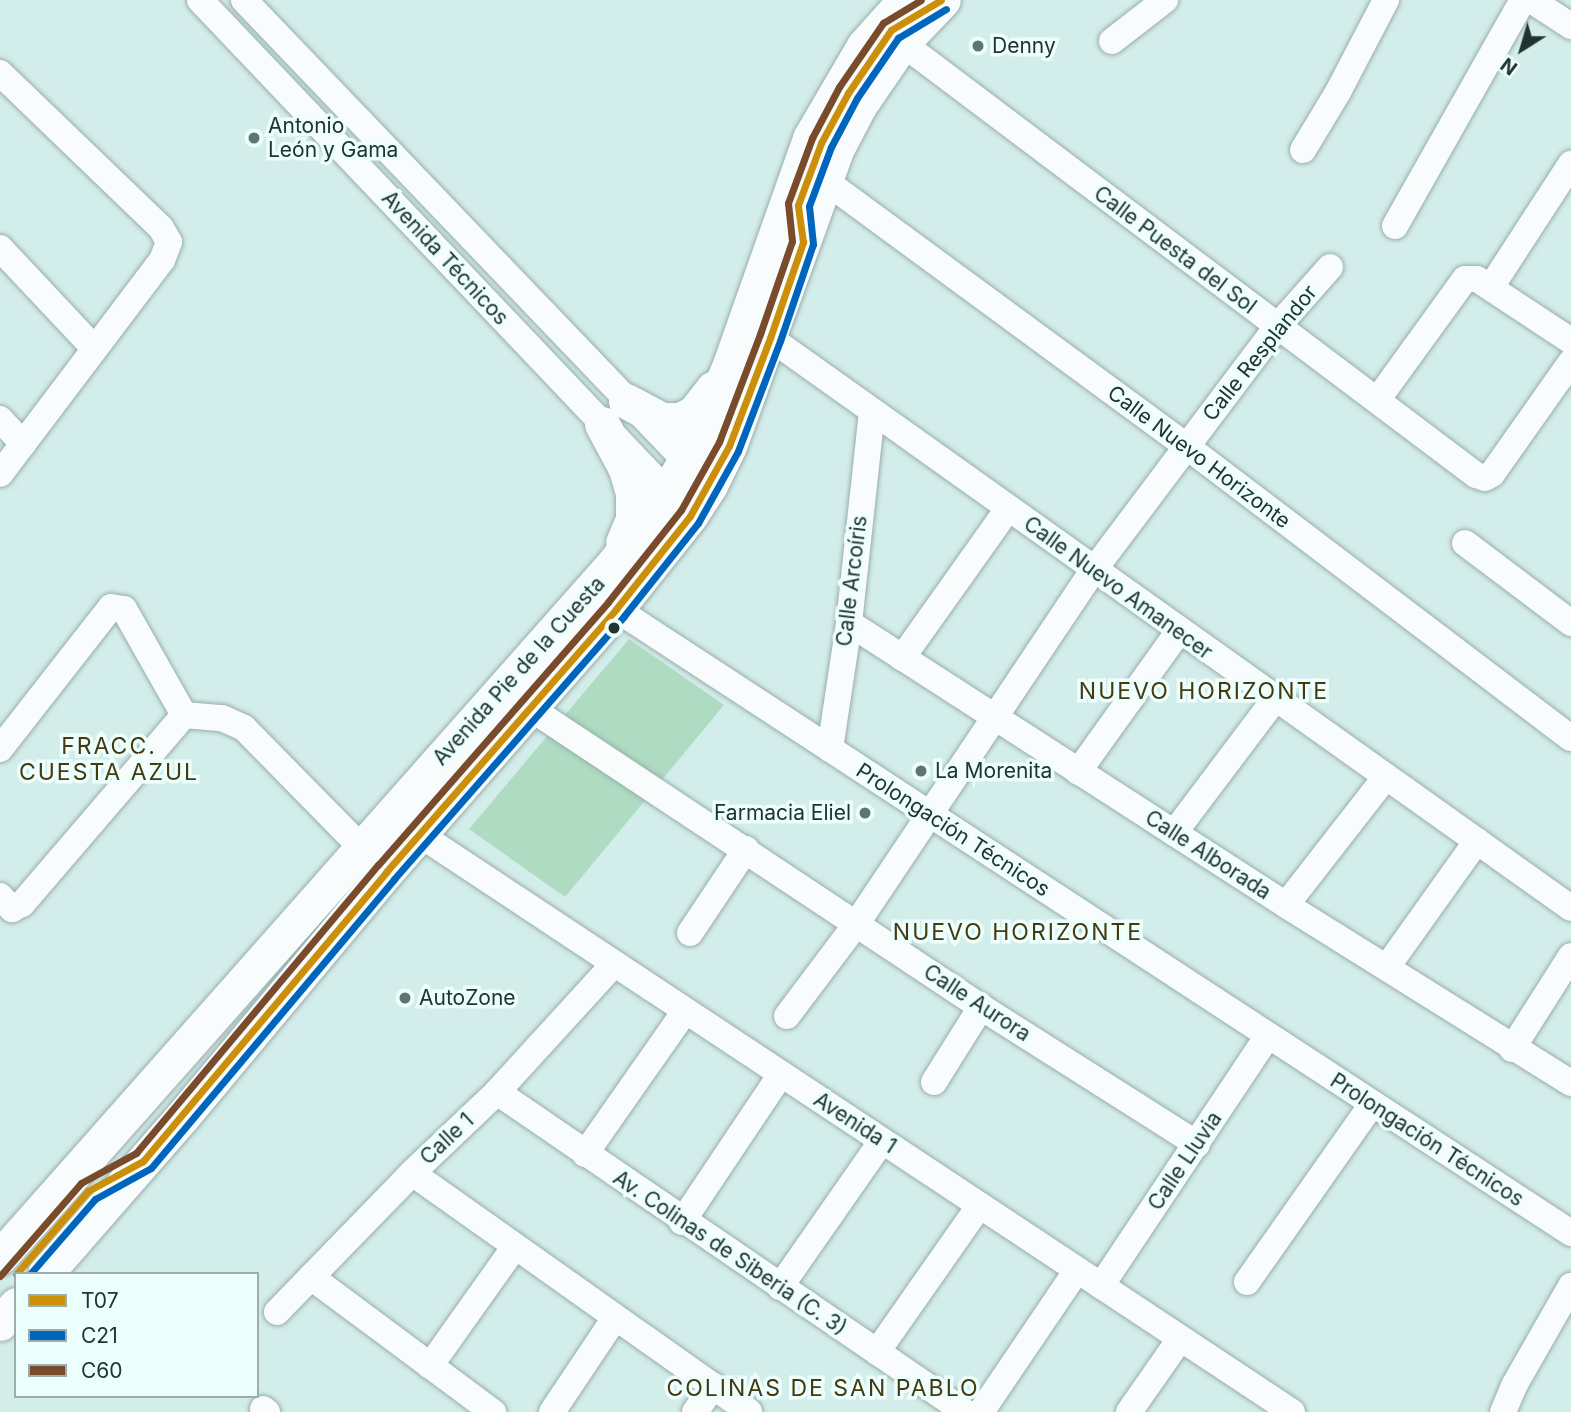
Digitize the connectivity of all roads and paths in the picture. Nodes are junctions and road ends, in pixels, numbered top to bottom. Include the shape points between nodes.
1 (200, 0) edge
2 (244, 0) edge
3 (905, 0) edge
4 (943, 0) edge
5 (1164, 0) edge
6 (1386, 0) edge
7 (1523, 0) edge
8 (1531, 0) edge
9 (1571, 26) edge
10 (1112, 41) dead end
11 (902, 44) junction
12 (0, 73) edge
13 (314, 73) junction
14 (291, 94) junction
15 (1303, 150) dead end
16 (824, 180) junction
17 (1567, 181) edge
18 (1395, 226) dead end
19 (0, 248) edge
20 (1331, 267) dead end
21 (1491, 287) junction
22 (1278, 327) junction
23 (770, 338) junction
24 (1571, 341) edge
25 (94, 348) junction
26 (1571, 362) edge
27 (728, 370) junction
28 (1378, 399) junction
29 (872, 412) junction
30 (614, 413) junction
31 (0, 419) edge
32 (23, 444) junction
33 (1186, 446) junction
34 (0, 474) edge
35 (688, 489) junction
36 (1008, 509) junction
37 (1465, 543) dead end
38 (616, 561) junction
39 (1093, 570) junction
40 (615, 609) junction
41 (1567, 612) edge
42 (849, 623) junction
43 (1179, 631) junction
44 (902, 657) junction
45 (1275, 699) junction
46 (530, 708) junction
47 (184, 715) junction
48 (994, 716) junction
49 (1571, 738) edge
50 (0, 749) edge
51 (830, 749) junction
52 (1079, 772) junction
53 (1385, 778) junction
54 (929, 814) junction
55 (1174, 833) junction
56 (419, 834) junction
57 (1477, 841) junction
58 (362, 848) junction
59 (746, 849) junction
60 (6, 903) edge
61 (1286, 905) junction
62 (1571, 908) edge
63 (857, 923) junction
64 (691, 933) dead end
65 (1571, 956) edge
66 (614, 964) junction
67 (1387, 967) junction
68 (981, 1007) junction
69 (685, 1011) junction
70 (787, 1016) dead end
71 (1268, 1036) junction
72 (1512, 1049) junction
73 (781, 1074) junction
74 (933, 1082) dead end
75 (1571, 1083) edge
76 (497, 1092) junction
77 (1372, 1104) junction
78 (882, 1141) junction
79 (1198, 1144) junction
80 (585, 1154) junction
81 (412, 1173) junction
82 (980, 1205) junction
83 (682, 1222) junction
84 (1571, 1233) edge
85 (514, 1248) junction
86 (0, 1257) edge
87 (1077, 1270) junction
88 (47, 1272) edge
89 (312, 1277) junction
90 (1247, 1282) dead end
91 (1101, 1286) junction
92 (1571, 1286) edge
93 (780, 1287) junction
94 (14, 1308) edge
95 (277, 1312) dead end
96 (614, 1318) junction
97 (0, 1323) edge
98 (1180, 1339) junction
99 (877, 1352) junction
100 (430, 1366) junction
101 (712, 1387) junction
102 (1264, 1405) edge
103 (493, 1412) edge
104 (552, 1412) edge
105 (695, 1412) edge
106 (749, 1412) edge
107 (965, 1412) edge
108 (981, 1412) edge
109 (1129, 1412) edge
110 (1292, 1412) edge
111 (1503, 1412) edge

1 - 14 street, Avenida Técnicos
2 - 13 street, Avenida Técnicos
3 - 27 main road, Avenida Pie de la Cuesta via 864,46 810,138
4 - 11 main road, Avenida Pie de la Cuesta
5 - 10 street
6 - 15 street
7 - 18 street
8 - 9 street
11 - 16 main road, Avenida Pie de la Cuesta via 859,106
11 - 22 street, Calle Puesta del Sol
12 - 25 street via 161,228 169,242 162,260
13 - 14 street
13 - 30 street, Avenida Técnicos
14 - 30 street, Avenida Técnicos
16 - 23 main road, Avenida Pie de la Cuesta
16 - 33 street, Calle Nuevo Horizonte
17 - 21 street
19 - 25 street
20 - 22 street, Calle Resplandor
21 - 24 street
21 - 28 street via 1477,279 1465,279
22 - 28 street, Calle Puesta del Sol
22 - 33 street, Calle Resplandor
23 - 29 street, Calle Nuevo Amanecer
23 - 35 main road, Avenida Pie de la Cuesta via 729,446
25 - 32 street
26 - 28 street, Calle Puesta del Sol via 1485,478
27 - 30 main road via 694,413 680,420
27 - 35 main road, Avenida Pie de la Cuesta
29 - 36 street, Calle Nuevo Amanecer
29 - 42 street, Calle Arcoíris
30 - 35 street, Avenida Técnicos
30 - 38 main road via 632,493 632,519
31 - 32 street
32 - 34 street
33 - 39 street, Calle Resplandor
33 - 49 street, Calle Nuevo Horizonte
35 - 38 main road, Avenida Pie de la Cuesta
35 - 40 main road, Avenida Pie de la Cuesta
36 - 39 street, Calle Nuevo Amanecer
36 - 44 street
37 - 41 street
38 - 58 main road, Avenida Pie de la Cuesta
39 - 43 street, Calle Nuevo Amanecer
39 - 48 street, Calle Resplandor
40 - 46 main road, Avenida Pie de la Cuesta
40 - 51 street, Prolongación Técnicos
42 - 44 street, Calle Alborada
42 - 51 street, Calle Arcoíris
43 - 45 street, Calle Nuevo Amanecer
43 - 52 street
44 - 48 street, Calle Alborada
45 - 53 street, Calle Nuevo Amanecer
45 - 55 street
46 - 56 main road, Avenida Pie de la Cuesta
46 - 59 street, Calle Aurora
47 - 50 street via 124,609 111,607
47 - 58 street via 222,718 244,728
47 - 60 street via 22,904
48 - 52 street, Calle Alborada
48 - 54 street, Calle Resplandor
51 - 54 street, Prolongación Técnicos
52 - 55 street, Calle Alborada
53 - 57 street, Calle Nuevo Amanecer
53 - 61 street
54 - 63 street, Calle Resplandor
54 - 71 street, Prolongación Técnicos
55 - 61 street, Calle Alborada
56 - 66 street, Avenida 1
56 - 88 main road, Avenida Pie de la Cuesta
57 - 62 street, Calle Nuevo Amanecer
57 - 67 street
58 - 86 main road, Avenida Pie de la Cuesta
59 - 63 street, Calle Aurora
59 - 64 street
61 - 67 street, Calle Alborada
63 - 68 street, Calle Aurora
63 - 70 street, Calle Resplandor
65 - 72 street
66 - 69 street, Avenida 1
66 - 76 street, Calle 1
67 - 72 street, Calle Alborada
68 - 74 street
68 - 79 street, Calle Aurora
69 - 73 street, Avenida 1
69 - 80 street
71 - 77 street, Prolongación Técnicos
71 - 79 street, Calle Lluvia
72 - 75 street, Calle Alborada
73 - 78 street, Avenida 1
73 - 83 street
76 - 80 street, Av. Colinas de Siberia (C. 3)
76 - 81 street, Calle 1
77 - 84 street, Prolongación Técnicos
77 - 90 street
78 - 82 street, Avenida 1
78 - 93 street
79 - 91 street, Calle Lluvia
80 - 83 street, Av. Colinas de Siberia (C. 3)
81 - 85 street
81 - 89 street, Calle 1
82 - 87 street, Avenida 1
82 - 99 street
83 - 93 street, Av. Colinas de Siberia (C. 3)
85 - 96 street
85 - 100 street
87 - 91 street, Avenida 1
87 - 108 street
89 - 95 street, Calle 1
89 - 100 street
91 - 98 street, Avenida 1
92 - 111 street
93 - 99 street, Av. Colinas de Siberia (C. 3)
94 - 97 main road
96 - 101 street
96 - 104 street
98 - 102 street, Avenida 1
98 - 109 street
99 - 107 street, Av. Colinas de Siberia (C. 3)
100 - 103 street
101 - 105 street
101 - 106 street
102 - 110 street, Avenida 1

